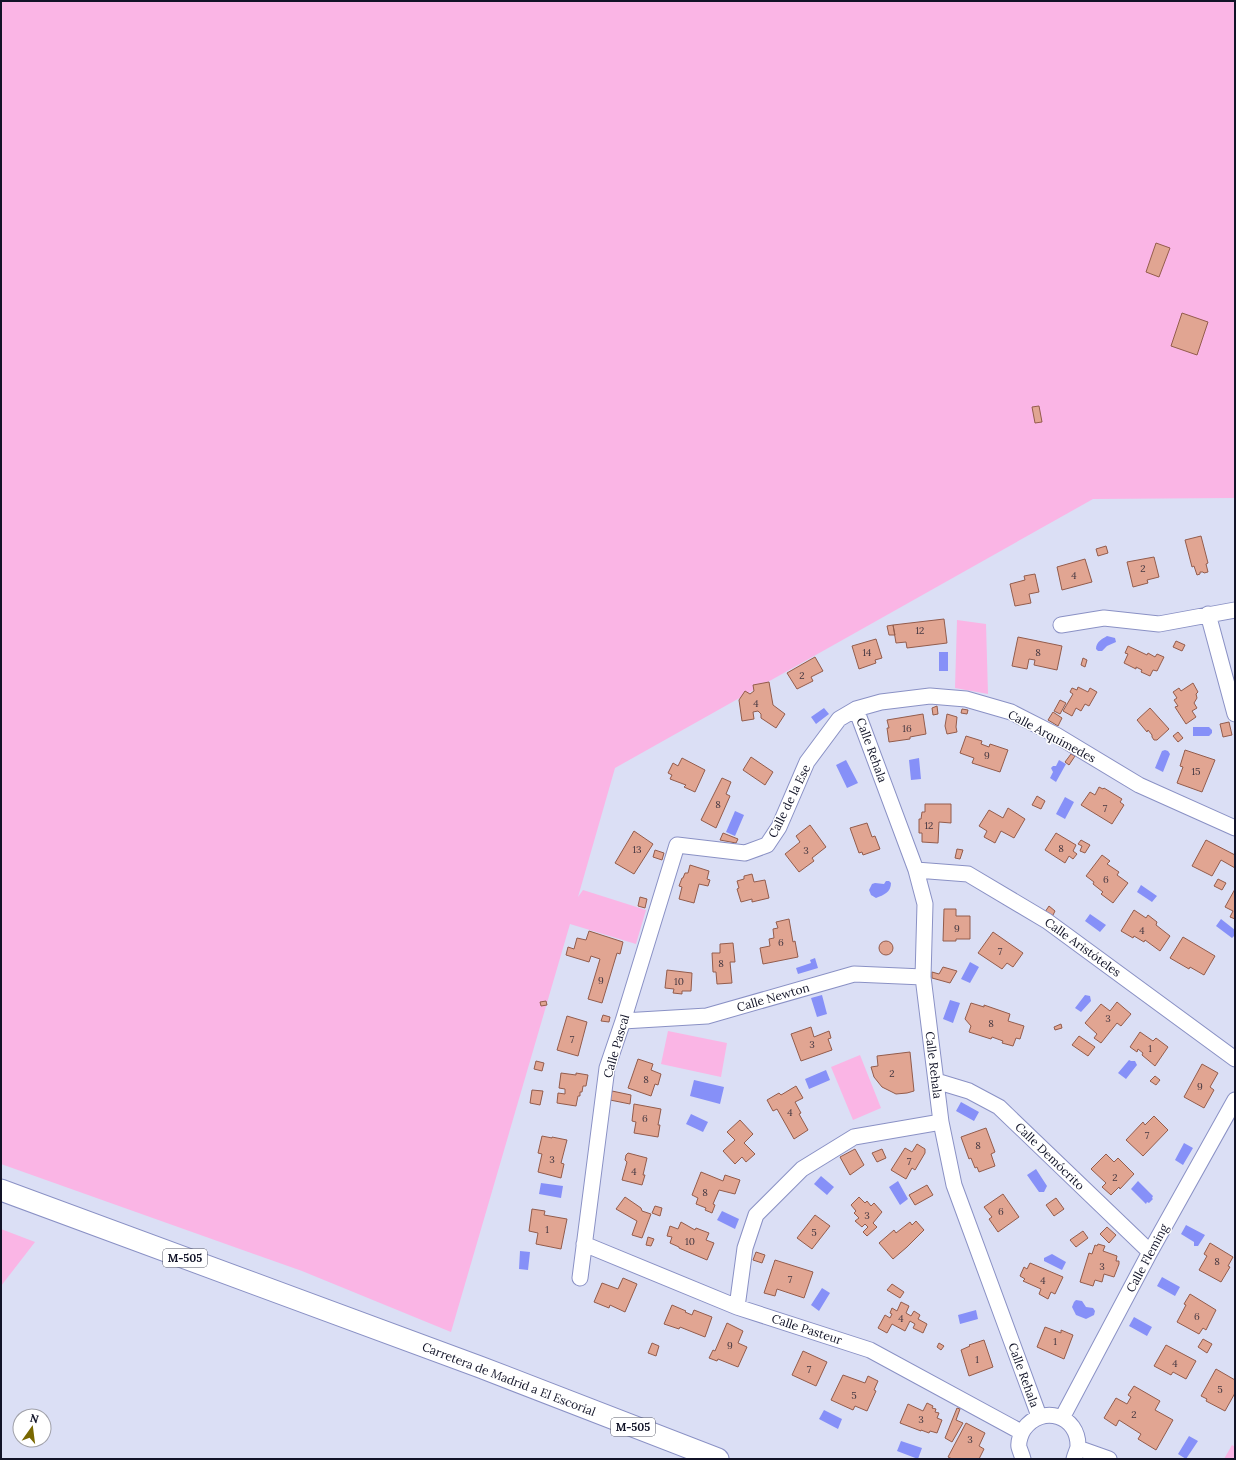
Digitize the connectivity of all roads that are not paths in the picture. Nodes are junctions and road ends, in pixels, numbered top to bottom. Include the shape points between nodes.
1 (1235, 610) edge
2 (1208, 614) junction
3 (1062, 625) dead end
4 (856, 709) junction
5 (1235, 714) edge
6 (1235, 828) edge
7 (677, 844) joint
8 (916, 870) junction
9 (924, 977) junction
10 (623, 1021) junction
11 (1235, 1058) edge
12 (936, 1082) junction
13 (1235, 1100) edge
14 (941, 1122) junction
15 (1, 1190) edge
16 (584, 1244) junction
17 (1150, 1252) junction
18 (580, 1278) dead end
19 (737, 1306) junction
20 (1039, 1416) junction
21 (1062, 1418) junction
22 (1021, 1432) junction
23 (1076, 1454) edge
24 (718, 1459) edge
25 (1023, 1459) edge
26 (1109, 1459) edge

1 - 2 street
2 - 3 street via 1159,624 1104,618
2 - 5 street
4 - 6 street, Calle Arquímedes via 881,702 930,696 966,699 1011,712 1139,784
4 - 7 street, Calle de la Ese via 839,719 807,762 779,827 767,845 745,853
4 - 8 street, Calle Rehala
7 - 10 street, Calle Pascal
8 - 9 street, Calle Rehala via 925,904
8 - 11 street, Calle Aristóteles via 968,874 1047,921
9 - 10 street, Calle Newton via 854,974 707,1016
9 - 12 street, Calle Rehala
10 - 16 street, Calle Pascal via 607,1068
12 - 14 street, Calle Rehala
12 - 17 street, Calle Demócrito via 969,1091 998,1107
13 - 17 street, Calle Fleming
14 - 19 street via 854,1137 802,1169 756,1215 745,1248
14 - 20 street, Calle Rehala via 954,1185
15 - 24 highway, Carretera de Madrid a El Escorial / M-505 via 480,1367
16 - 18 street, Calle Pascal
16 - 19 street, Calle Pasteur
17 - 21 street, Calle Fleming
19 - 22 street, Calle Pasteur via 870,1350
20 - 21 street via 1051,1415
20 - 22 street via 1029,1422
21 - 23 street via 1072,1426 1077,1436
22 - 25 street via 1019,1446
23 - 26 street

